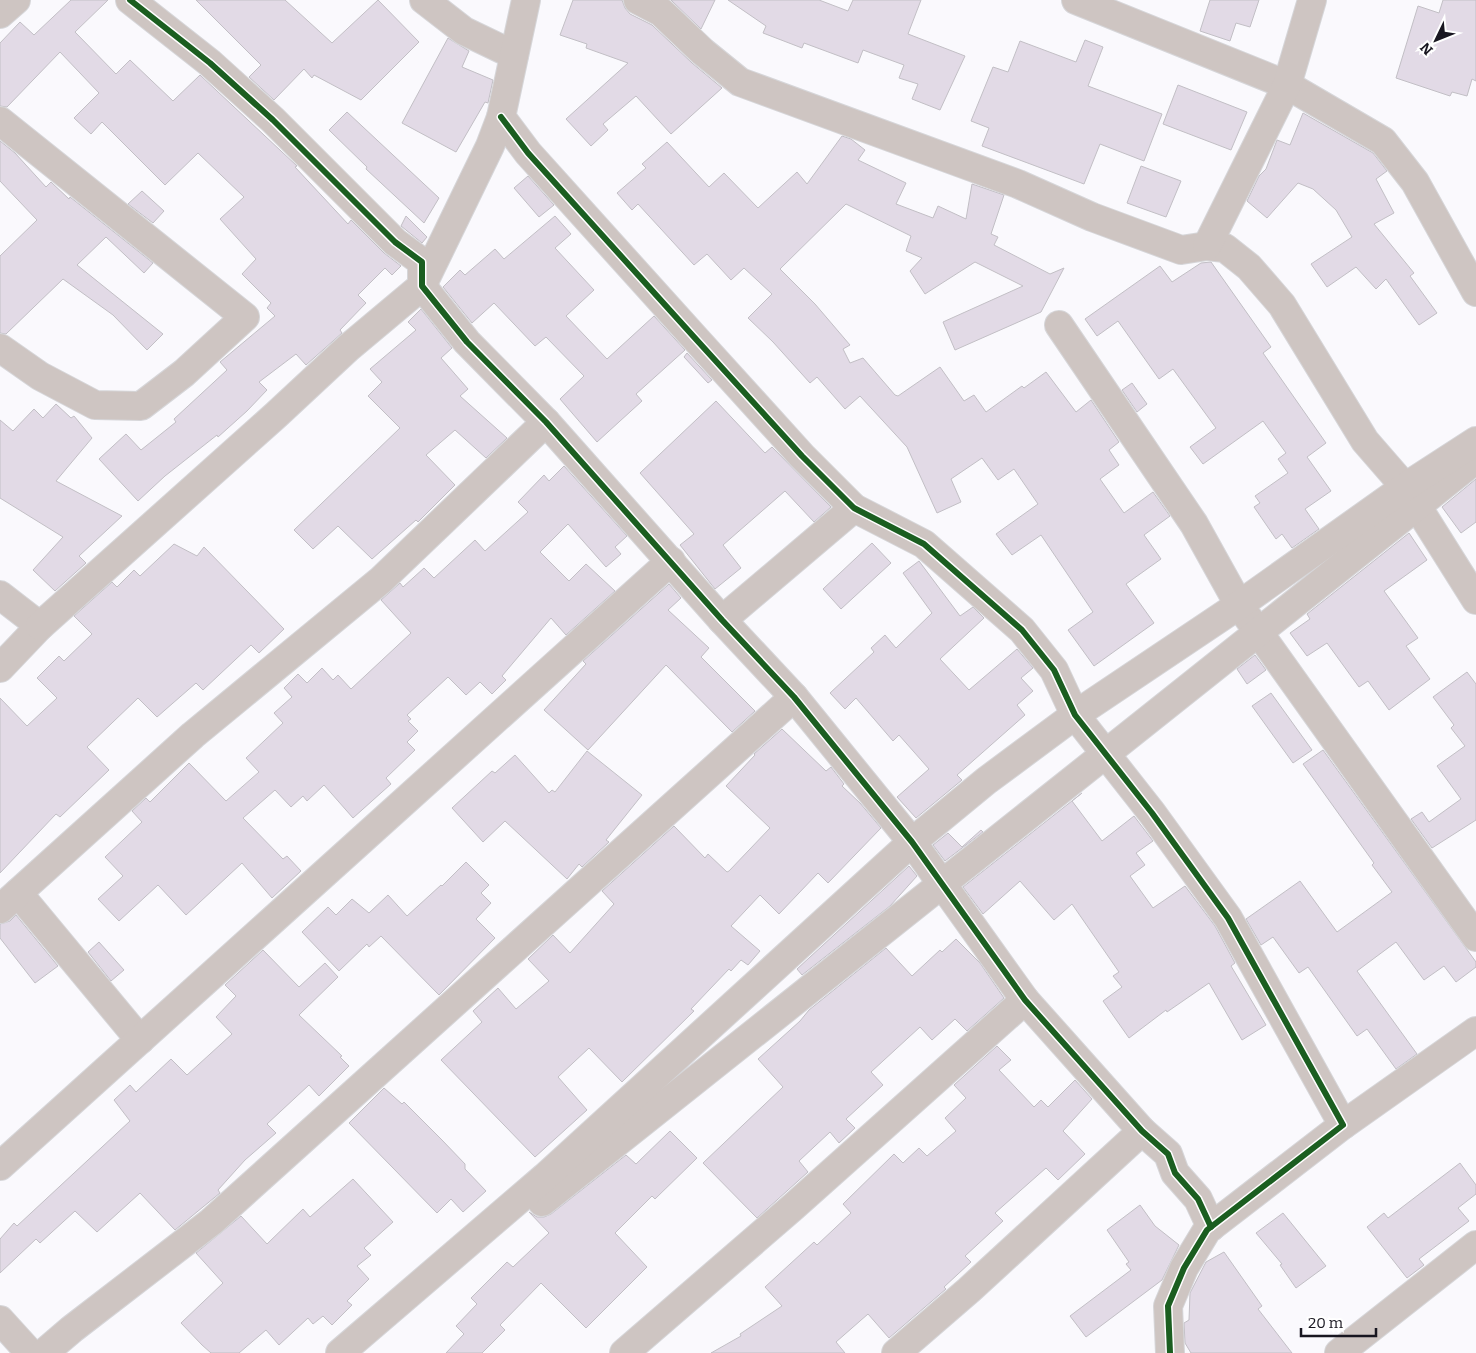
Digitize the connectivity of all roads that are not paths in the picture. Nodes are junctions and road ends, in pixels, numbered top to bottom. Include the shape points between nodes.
1 (16, 0) edge
2 (130, 0) edge
3 (424, 0) edge
4 (526, 0) edge
5 (638, 0) edge
6 (1076, 0) edge
7 (1312, 0) edge
8 (0, 14) edge
9 (514, 55) junction
10 (1287, 85) junction
11 (501, 117) junction
12 (0, 121) edge
13 (1207, 246) junction
14 (422, 286) junction
15 (1476, 292) edge
16 (1059, 325) dead end
17 (0, 348) edge
18 (546, 422) junction
19 (1476, 441) edge
20 (1476, 459) edge
21 (1405, 487) junction
22 (854, 508) junction
23 (671, 561) junction
24 (0, 594) edge
25 (1476, 600) edge
26 (1239, 605) junction
27 (722, 620) junction
28 (40, 626) junction
29 (0, 668) edge
30 (794, 697) junction
31 (1075, 715) junction
32 (912, 842) junction
33 (9, 901) edge
34 (1476, 937) edge
35 (1025, 1000) junction
36 (1476, 1032) edge
37 (140, 1040) junction
38 (1343, 1125) junction
39 (1142, 1131) junction
40 (0, 1166) edge
41 (1211, 1227) junction
42 (1476, 1245) edge
43 (0, 1320) edge
44 (30, 1353) edge
45 (44, 1353) edge
46 (340, 1353) edge
47 (352, 1353) edge
48 (624, 1353) edge
49 (896, 1353) edge
50 (1170, 1353) edge
51 (1339, 1353) edge

1 - 8 street
2 - 14 street via 210,63 273,120 395,242 422,262
3 - 9 street via 464,31
4 - 9 street
5 - 13 street via 661,12 740,82 1009,181 1092,217 1181,250
6 - 10 street
7 - 10 street
9 - 11 street
10 - 13 street
10 - 15 street via 1383,141 1415,182
11 - 14 street
11 - 22 street via 528,153 694,337
12 - 17 street via 245,317 184,374 141,406 95,405 40,376
13 - 21 street via 1225,248 1249,267 1282,306 1365,440
14 - 18 street via 467,342
14 - 28 street via 348,348
16 - 26 street via 1194,524
18 - 23 street
18 - 33 street via 381,580 192,735
19 - 21 street
20 - 47 street
21 - 25 street
21 - 26 street
22 - 27 street
22 - 31 street via 924,544 1022,630 1054,670
23 - 27 street
23 - 37 street
24 - 28 street
26 - 31 street
26 - 34 street
27 - 30 street
28 - 29 street
30 - 32 street
30 - 45 street via 211,1222
31 - 32 street via 986,781
31 - 38 street via 1152,813 1228,918
32 - 35 street
32 - 46 street via 545,1177
33 - 37 street
35 - 39 street
35 - 48 street
36 - 38 street
37 - 40 street
38 - 41 street
39 - 41 street via 1168,1154 1175,1173 1198,1198
39 - 49 street
41 - 50 street via 1184,1268 1168,1306
42 - 51 street
43 - 44 street

